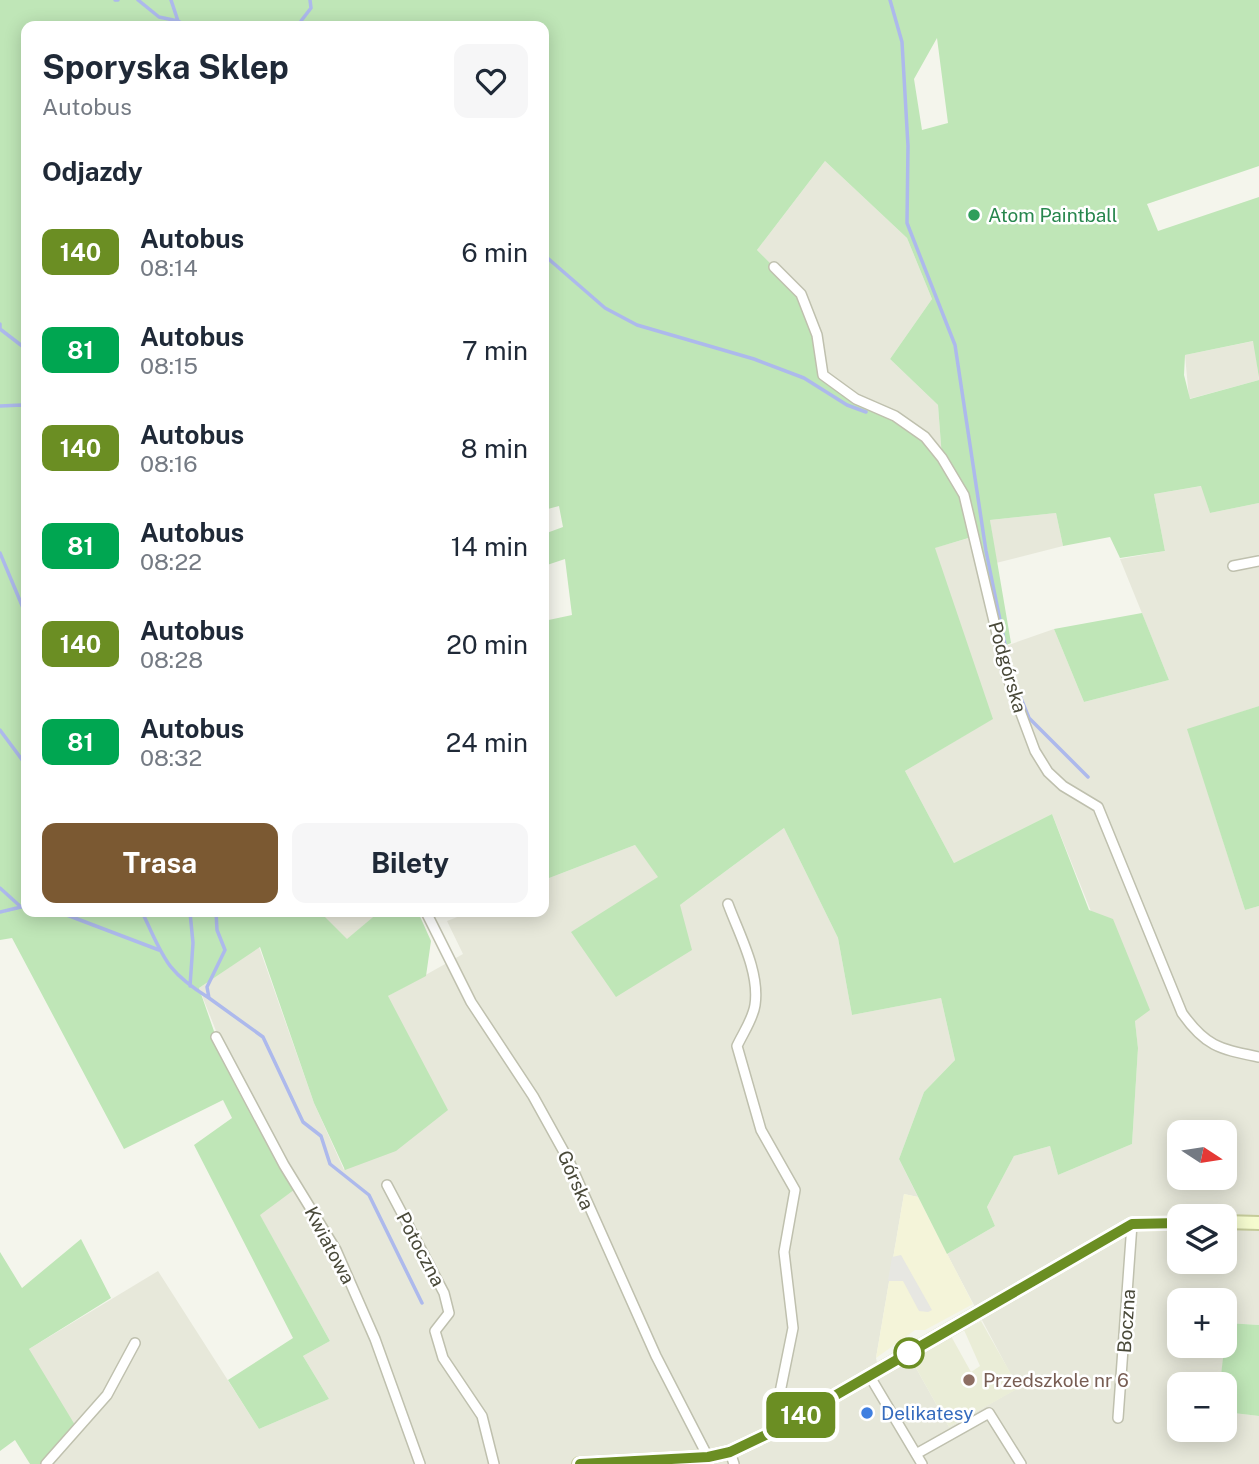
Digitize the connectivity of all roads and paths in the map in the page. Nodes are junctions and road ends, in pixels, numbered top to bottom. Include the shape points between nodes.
1 (774, 267) dead end
2 (1259, 561) edge
3 (1233, 566) dead end
4 (729, 904) dead end
5 (428, 917) edge
6 (216, 1037) dead end
7 (1259, 1057) edge
8 (387, 1185) dead end
9 (1237, 1222) edge
10 (1167, 1223) edge
11 (1259, 1223) edge
12 (1132, 1224) junction
13 (135, 1343) dead end
14 (869, 1375) junction
15 (1118, 1418) dead end
16 (772, 1432) junction
17 (916, 1454) junction
18 (732, 1458) edge
19 (708, 1460) edge
20 (46, 1464) edge
21 (420, 1464) edge
22 (494, 1464) edge
23 (579, 1464) edge
24 (922, 1464) edge
25 (1021, 1464) edge

1 - 7 street, Podgórska via 801,294 817,335 823,375 856,399 895,416 925,437 942,458 964,495 1005,667 1035,751 1063,786 1098,807 1182,1013 1199,1036 1217,1048
2 - 3 street
4 - 16 street via 755,996 753,1014 737,1046 761,1130 795,1190 783,1252 793,1328
5 - 19 street, Górska via 471,1002 569,1161
6 - 21 street, Kwiatowa via 284,1165 336,1250 375,1339
8 - 22 street, Potoczna via 444,1293 449,1313 435,1331 440,1349 482,1416
9 - 11 street
10 - 12 street
12 - 14 street
12 - 15 street, Boczna
13 - 20 street via 107,1395
14 - 16 street
14 - 17 street
16 - 18 street
17 - 24 street
17 - 25 street via 989,1413
18 - 19 street
19 - 23 street

